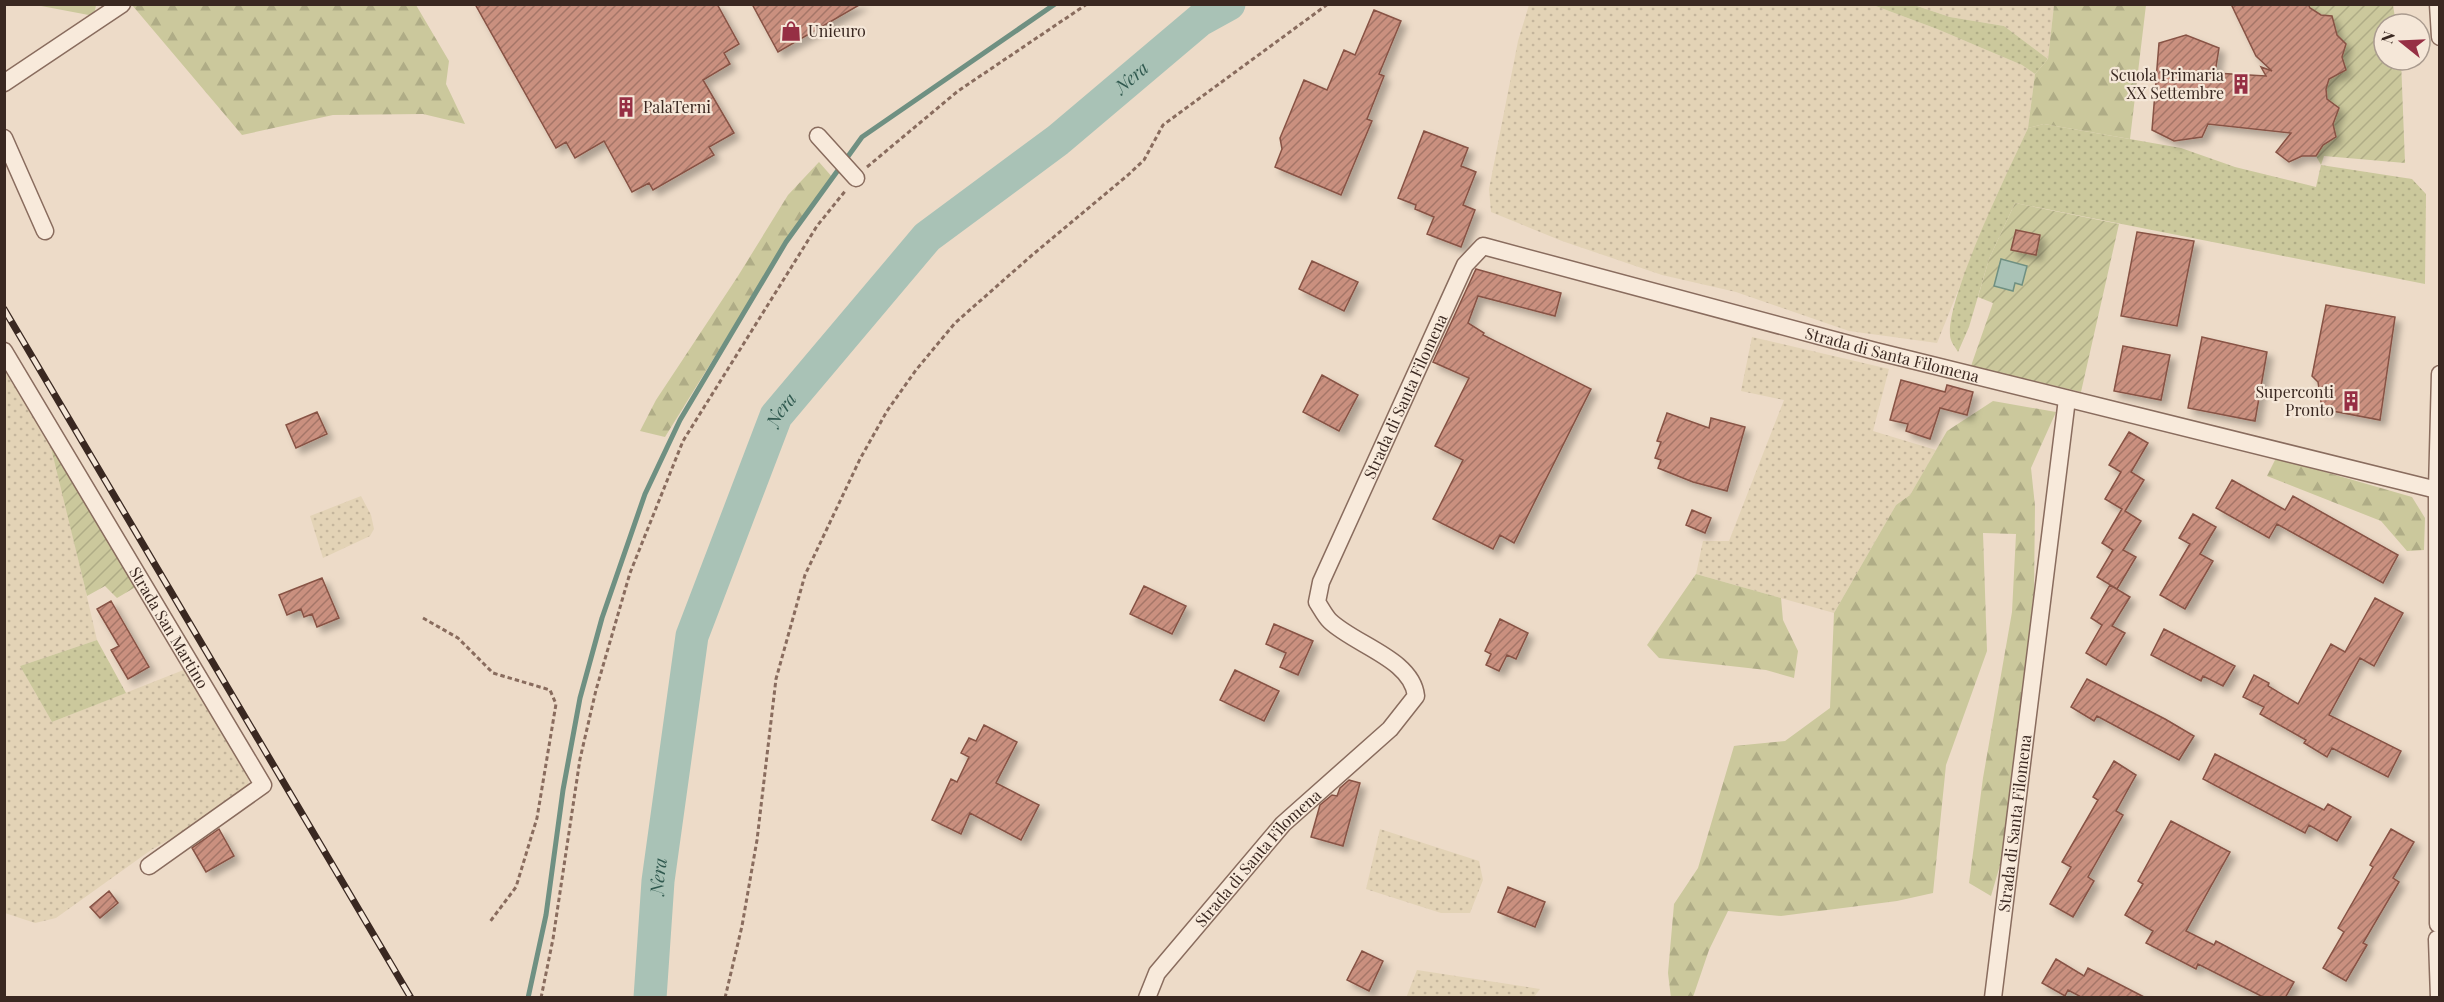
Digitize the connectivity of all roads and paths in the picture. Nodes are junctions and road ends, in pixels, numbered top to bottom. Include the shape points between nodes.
1 (122, 4) edge
2 (1087, 4) edge
3 (1328, 4) edge
4 (2438, 4) edge
5 (2439, 37) edge
6 (4, 83) edge
7 (818, 136) dead end
8 (4, 138) edge
9 (856, 178) junction
10 (45, 231) dead end
11 (4, 351) edge
12 (2439, 374) edge
13 (2067, 399) junction
14 (2438, 460) edge
15 (2437, 490) junction
16 (423, 618) dead end
17 (2439, 848) edge
18 (149, 866) dead end
19 (2439, 873) edge
20 (489, 923) dead end
21 (2439, 933) edge
22 (541, 998) edge
23 (725, 998) edge
24 (1147, 998) edge
25 (1993, 998) edge
26 (2439, 998) edge

1 - 6 street
2 - 9 path via 958,91
3 - 23 path via 1163,125 1144,160 1128,176 955,323 887,411 805,574 799,595 776,679 757,840
4 - 5 street
7 - 9 street
8 - 10 street
9 - 22 path via 817,226 683,441 630,573 580,759
11 - 18 street, Strada San Martino via 263,785
12 - 14 street
13 - 15 street, Strada di Santa Filomena
13 - 24 street, Strada di Santa Filomena via 1483,246 1465,265 1321,582 1317,602 1330,621 1397,665 1415,684 1416,696 1390,729 1283,824 1156,973
13 - 25 street, Strada di Santa Filomena
14 - 15 street
15 - 17 street
16 - 20 path via 458,638 493,673 550,690 556,704 537,818 516,887
17 - 19 street
19 - 21 street
21 - 26 street

